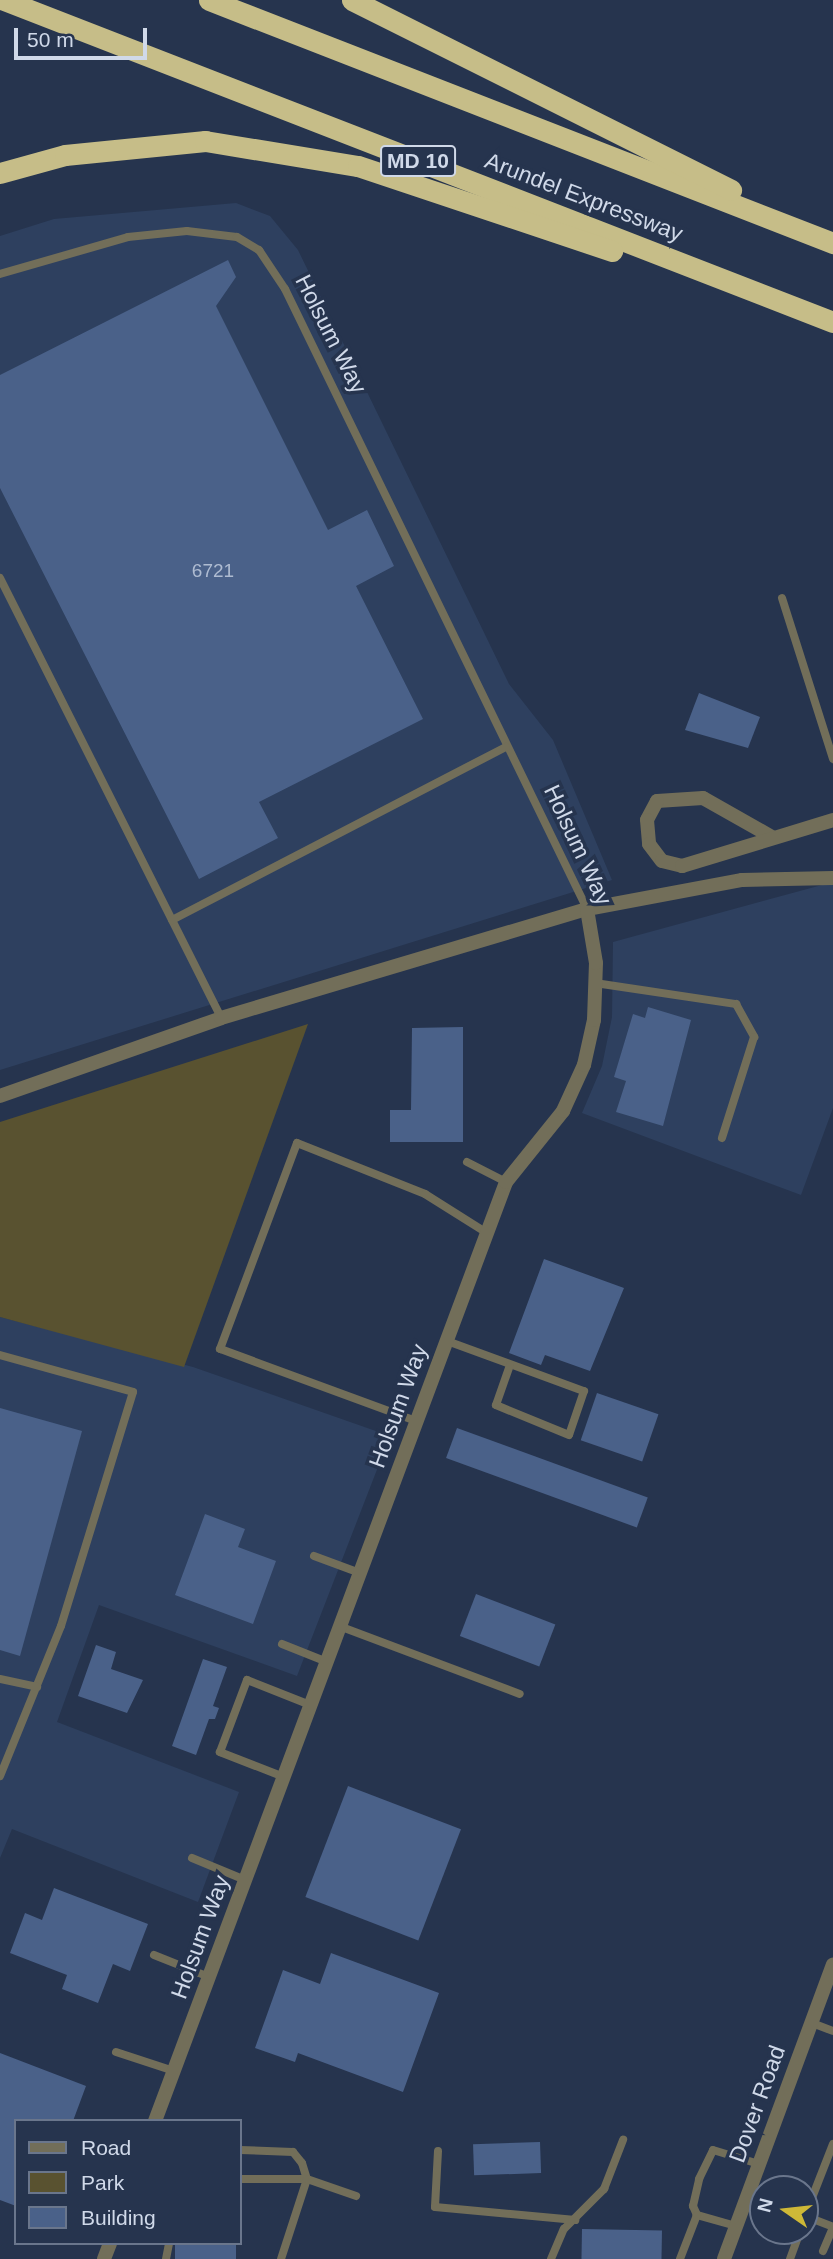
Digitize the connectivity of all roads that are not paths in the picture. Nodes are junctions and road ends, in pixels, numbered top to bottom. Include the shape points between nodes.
1 (4, 0) edge
2 (209, 0) edge
3 (352, 0) edge
4 (0, 173) edge
5 (833, 242) edge
6 (0, 274) edge
7 (833, 323) edge
8 (0, 578) edge
9 (782, 598) dead end
10 (506, 747) junction
11 (833, 759) edge
12 (833, 820) edge
13 (772, 837) junction
14 (833, 878) edge
15 (587, 909) junction
16 (172, 920) junction
17 (595, 983) junction
18 (221, 1018) junction
19 (0, 1096) edge
20 (722, 1138) dead end
21 (467, 1162) dead end
22 (506, 1182) junction
23 (487, 1233) junction
24 (446, 1341) junction
25 (0, 1355) edge
26 (510, 1365) junction
27 (416, 1421) junction
28 (313, 1556) dead end
29 (360, 1573) junction
30 (339, 1626) junction
31 (282, 1644) dead end
32 (327, 1662) junction
33 (0, 1679) edge
34 (37, 1687) junction
35 (520, 1694) dead end
36 (310, 1705) junction
37 (0, 1776) edge
38 (284, 1777) junction
39 (192, 1858) dead end
40 (245, 1880) junction
41 (154, 1955) dead end
42 (833, 1965) edge
43 (209, 1977) junction
44 (812, 2023) junction
45 (833, 2031) edge
46 (116, 2052) dead end
47 (174, 2071) junction
48 (156, 2119) edge
49 (623, 2140) dead end
50 (242, 2150) edge
51 (438, 2151) dead end
52 (832, 2151) edge
53 (759, 2164) junction
54 (242, 2179) edge
55 (307, 2179) junction
56 (819, 2189) edge
57 (356, 2196) dead end
58 (747, 2198) joint
59 (697, 2215) junction
60 (575, 2220) junction
61 (736, 2226) junction
62 (833, 2227) edge
63 (823, 2251) dead end
64 (281, 2259) edge
65 (551, 2259) edge
66 (680, 2259) edge
67 (723, 2259) edge

1 - 7 highway, Arundel Expressway / MD 10
2 - 5 highway, Arundel Expressway
3 - 5 highway
4 - 7 highway via 65,155 205,141 358,166
6 - 10 lane, Holsum Way via 128,237 187,231 237,237 258,250 285,289
8 - 16 lane
9 - 11 lane
10 - 15 lane, Holsum Way
10 - 16 lane
12 - 13 street
13 - 13 street via 682,866 662,861 649,844 647,820 657,801 703,798
14 - 15 street via 742,880
15 - 17 street, Holsum Way
15 - 18 street
16 - 18 lane
17 - 20 lane via 736,1004 754,1037
17 - 22 street, Holsum Way via 584,1065 563,1111
18 - 19 street
21 - 22 lane
22 - 23 street, Holsum Way
23 - 24 street, Holsum Way
23 - 27 lane via 425,1195 297,1143 220,1349
24 - 26 lane
24 - 27 street, Holsum Way
25 - 34 lane via 132,1392 61,1626
26 - 26 lane via 584,1391 569,1435 496,1405
27 - 29 street, Holsum Way
28 - 29 lane
29 - 30 street, Holsum Way
30 - 32 street, Holsum Way
30 - 35 lane
31 - 32 lane
32 - 36 street, Holsum Way
33 - 34 lane
34 - 37 lane
36 - 38 street, Holsum Way
36 - 38 lane via 247,1681 220,1752
38 - 40 street, Holsum Way
39 - 40 lane
40 - 43 street, Holsum Way
41 - 43 lane
42 - 44 street, Dover Road
43 - 47 street, Holsum Way
44 - 45 lane
44 - 53 street, Dover Road
46 - 47 lane
47 - 48 street, Holsum Way
49 - 60 lane via 604,2189
50 - 55 lane via 293,2152
51 - 60 lane via 435,2207
52 - 56 lane
53 - 58 street, Dover Road
53 - 59 lane via 713,2150 699,2179
54 - 55 lane
55 - 57 lane
55 - 64 lane
58 - 61 street, Dover Road
59 - 61 lane
59 - 66 lane
60 - 65 lane via 564,2229
61 - 67 street, Dover Road
62 - 63 lane

